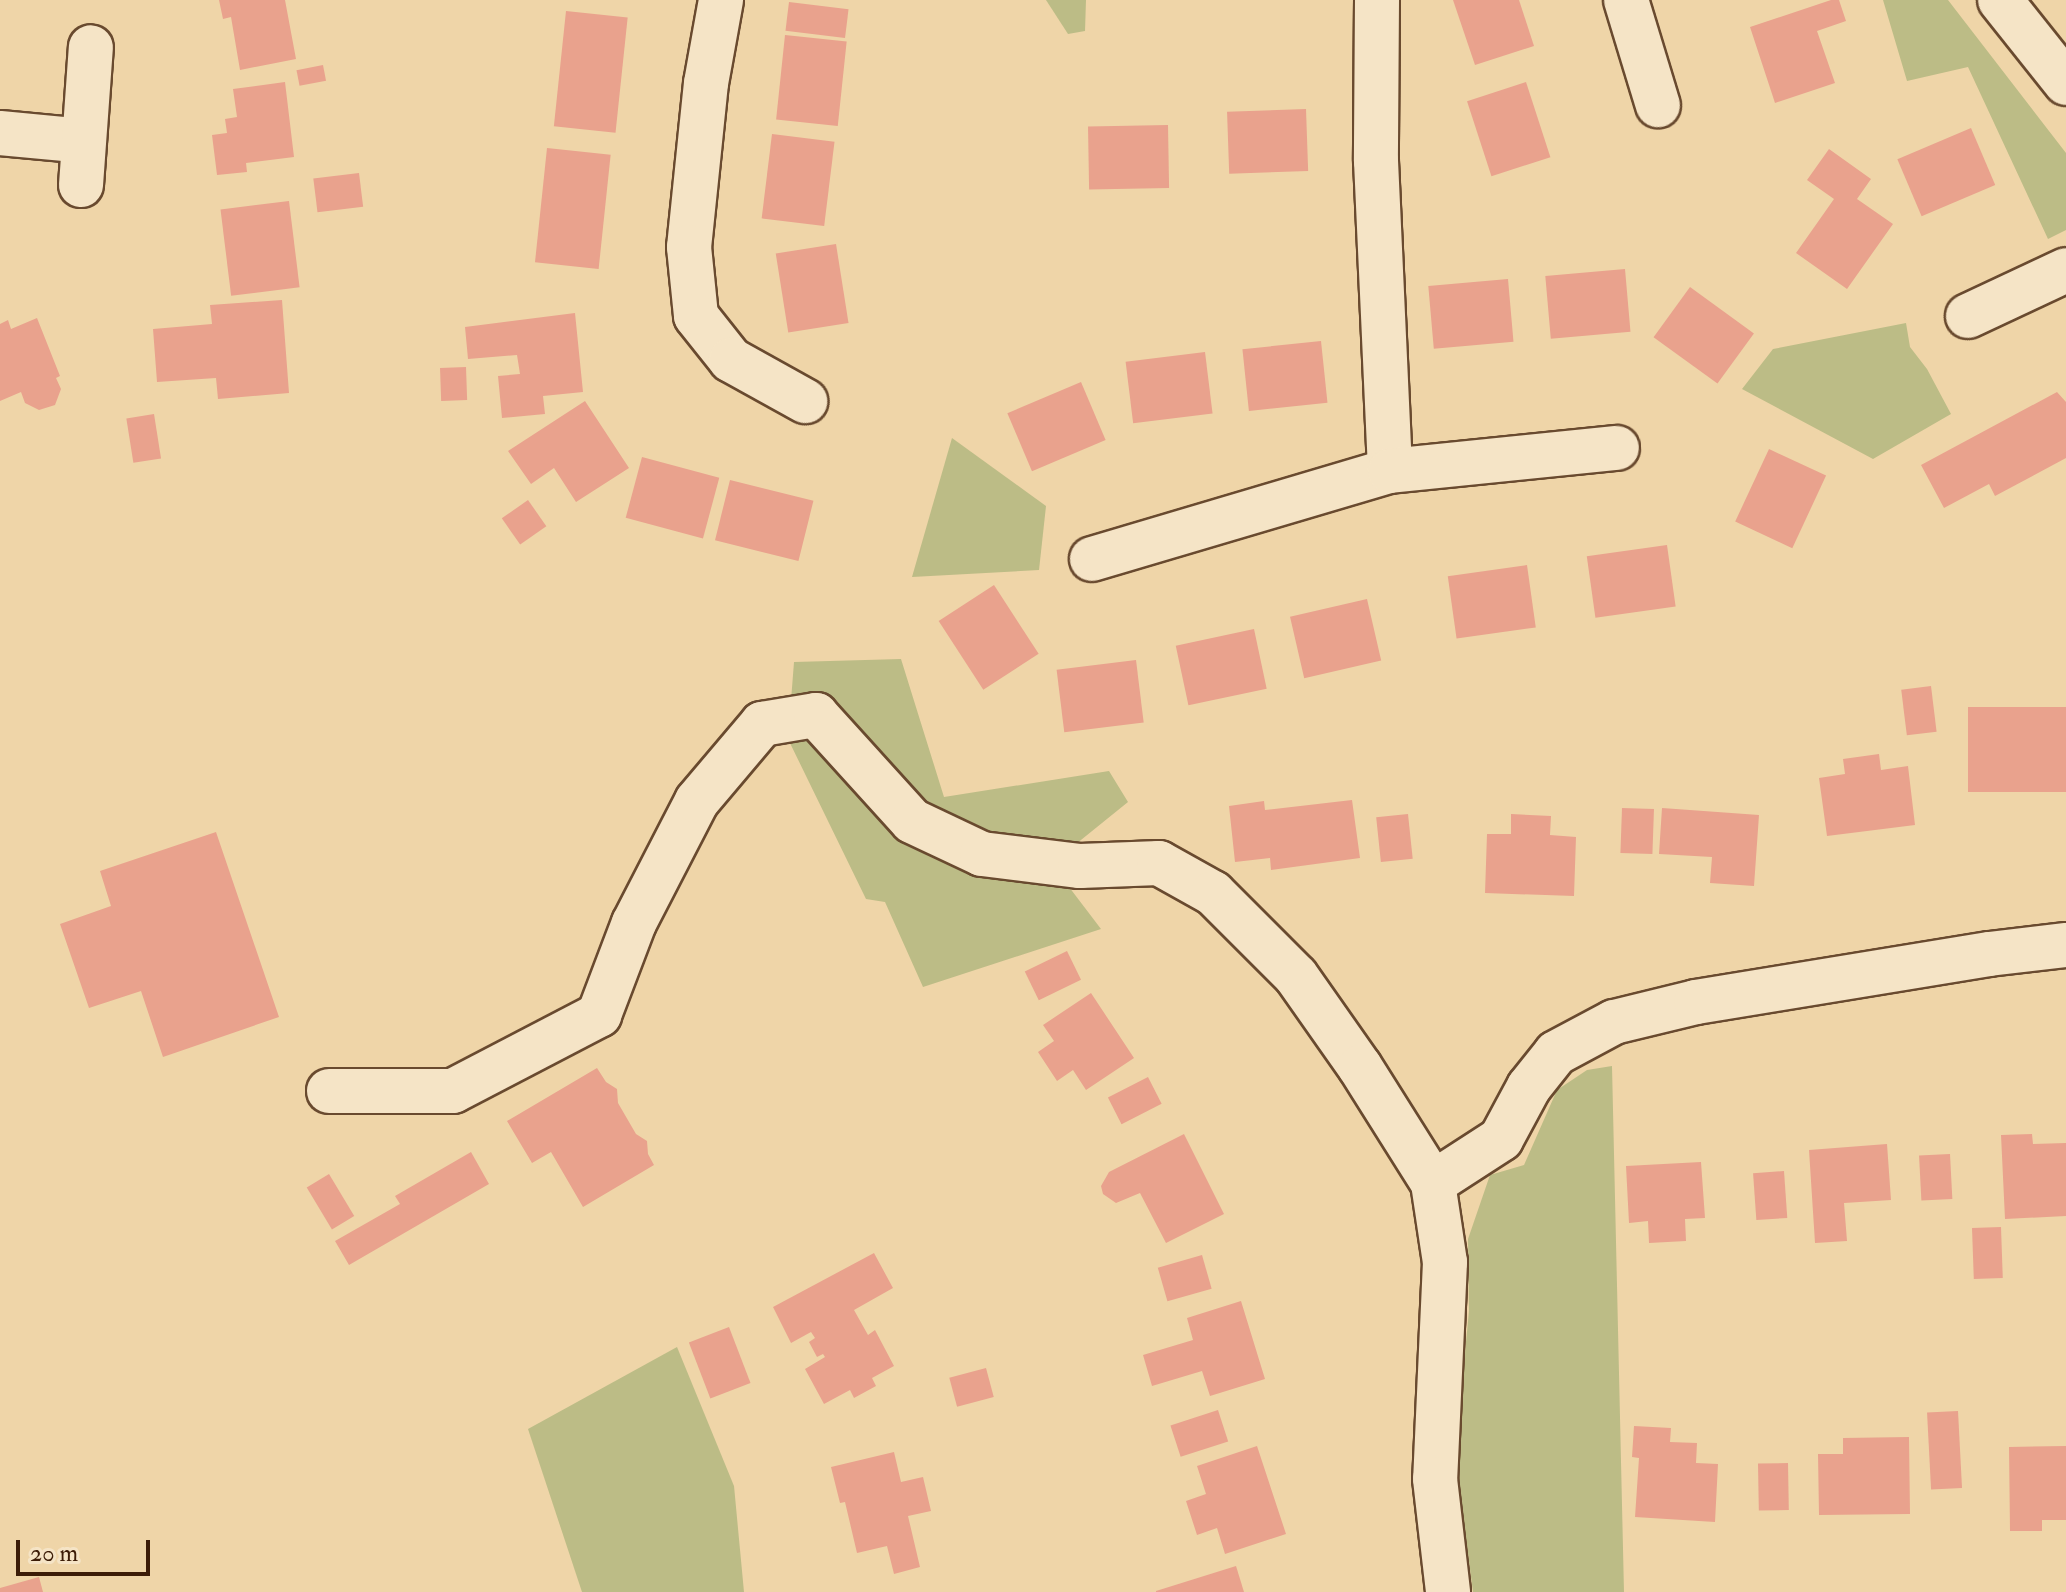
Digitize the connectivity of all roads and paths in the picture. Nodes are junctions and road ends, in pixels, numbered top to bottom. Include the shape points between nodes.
1 (721, 0) edge
2 (1377, 0) edge
3 (1626, 0) edge
4 (2000, 0) edge
5 (91, 47) dead end
6 (2066, 83) edge
7 (1658, 105) dead end
8 (0, 133) edge
9 (84, 141) junction
10 (81, 185) dead end
11 (2066, 270) edge
12 (1968, 316) dead end
13 (805, 401) dead end
14 (1617, 448) dead end
15 (1390, 471) junction
16 (1092, 559) dead end
17 (2066, 945) edge
18 (329, 1091) dead end
19 (1433, 1183) junction
20 (1448, 1592) edge

1 - 13 street via 706,83 689,247 696,316 731,360
2 - 15 street via 1376,161
3 - 7 street
4 - 6 street
5 - 9 street
8 - 9 street
9 - 10 street
11 - 12 street
14 - 15 street
15 - 16 street
17 - 19 street via 1696,1002 1614,1022 1556,1053 1529,1087 1501,1139
18 - 19 street via 453,1091 599,1015 634,923 697,801 762,724 816,715 912,821 982,854 1080,866 1159,863 1213,893 1296,976
19 - 20 street via 1445,1262 1435,1479

